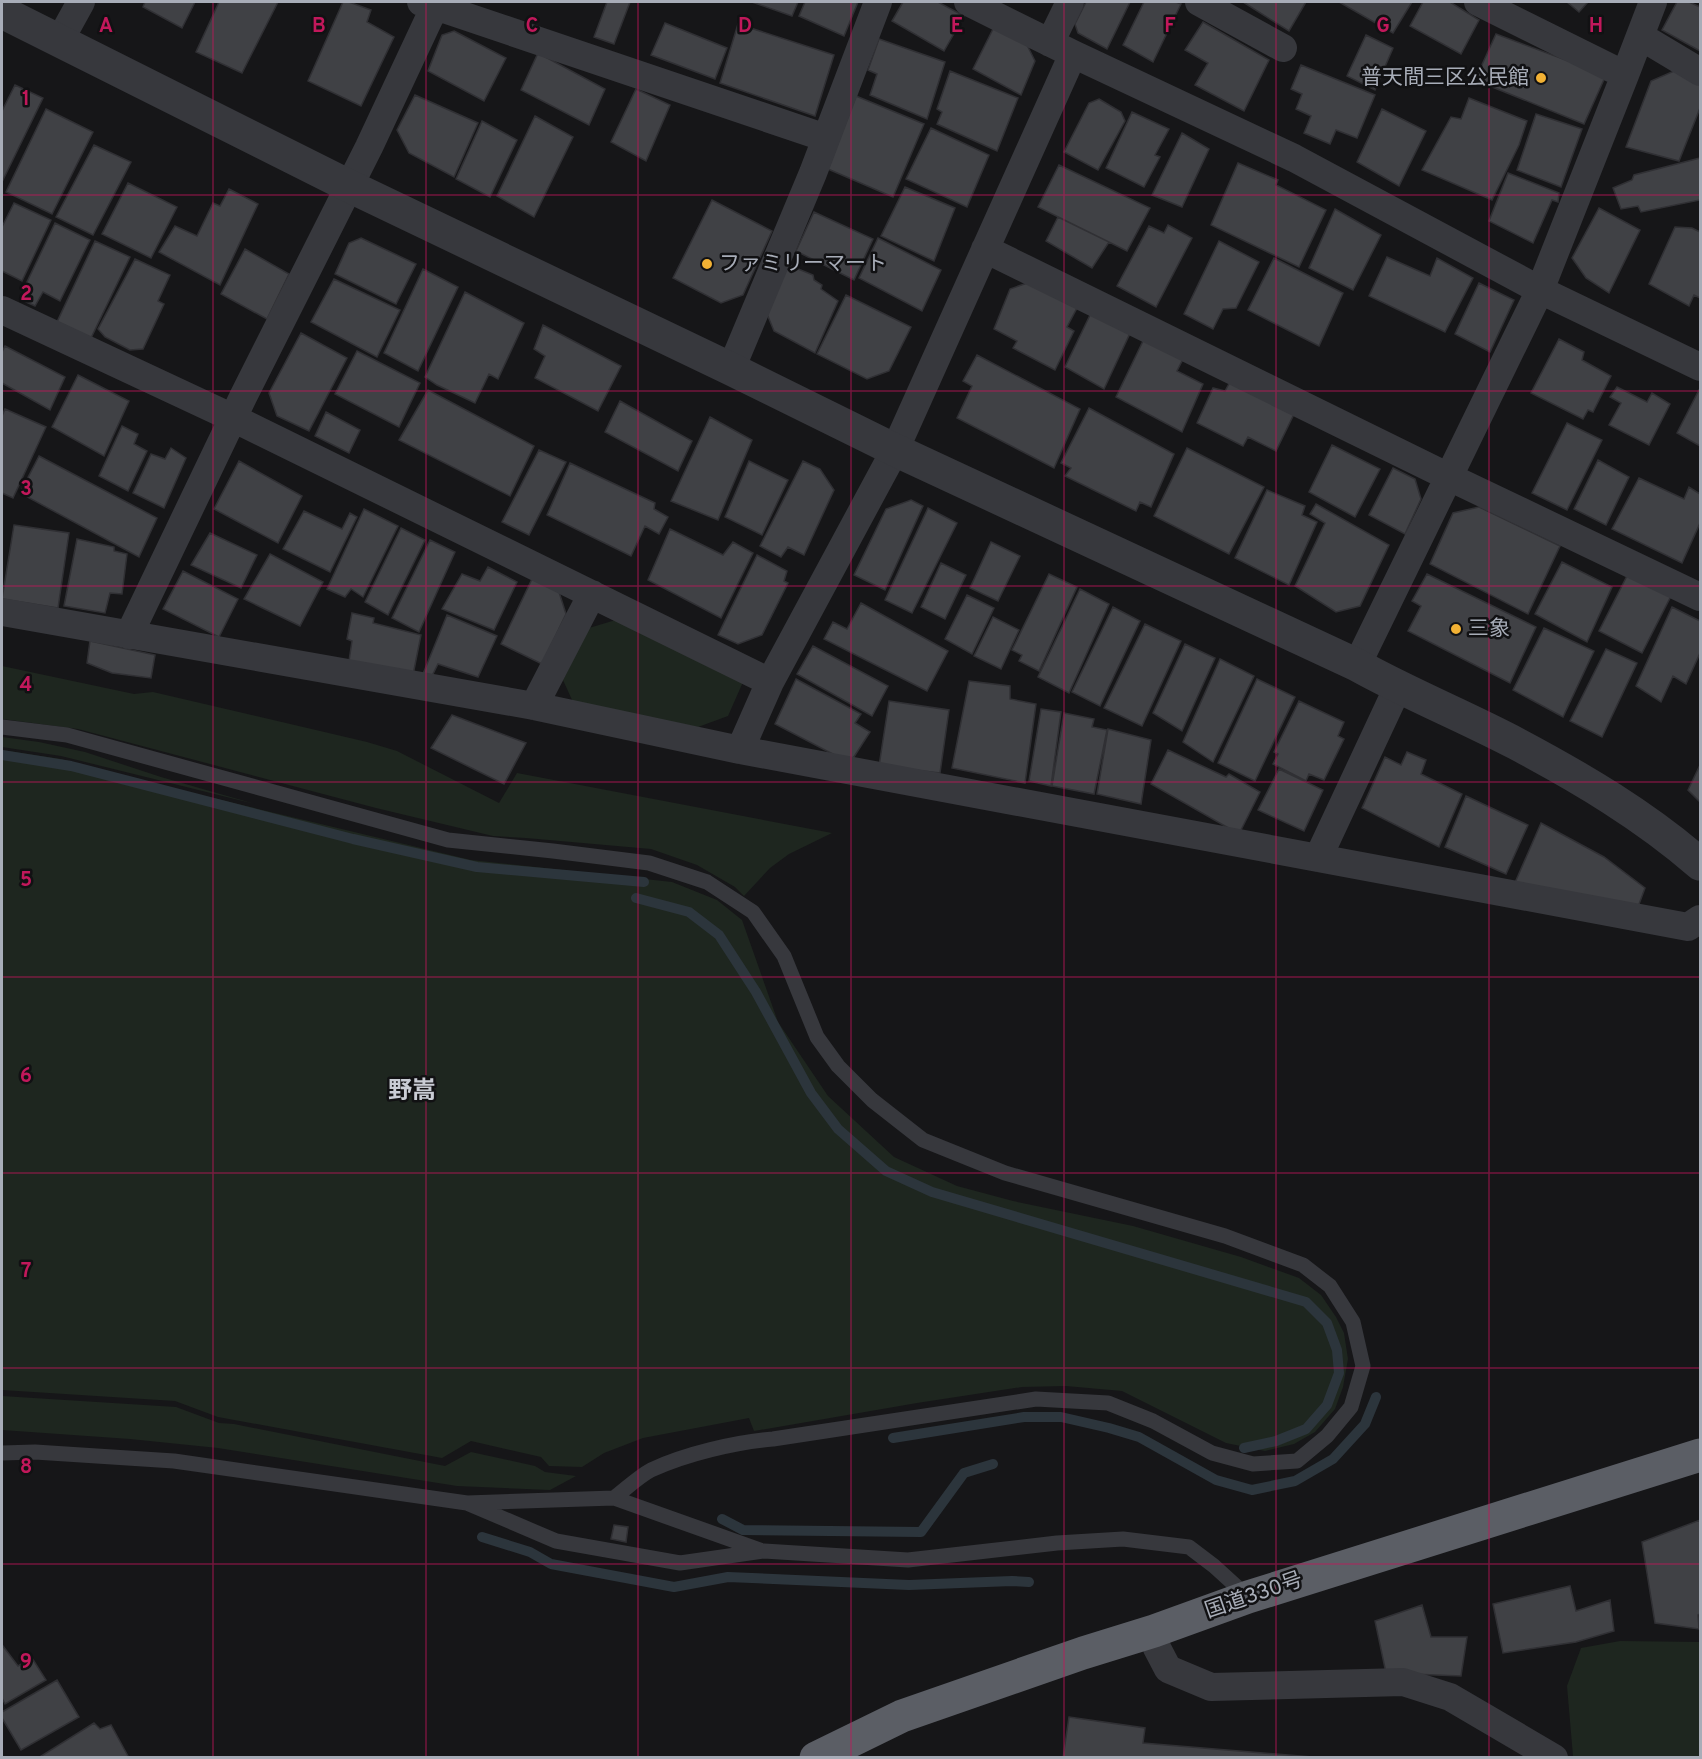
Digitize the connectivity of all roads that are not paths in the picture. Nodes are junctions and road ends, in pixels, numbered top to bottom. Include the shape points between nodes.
1 (81, 2) edge
2 (878, 2) edge
3 (968, 2) edge
4 (1070, 2) edge
5 (1199, 2) edge
6 (1478, 2) edge
7 (1653, 2) edge
8 (428, 4) edge
9 (2, 12) edge
10 (1640, 36) junction
11 (60, 40) junction
12 (1062, 48) junction
13 (1283, 48) dead end
14 (1701, 72) edge
15 (1625, 75) junction
16 (826, 138) junction
17 (349, 186) junction
18 (985, 249) junction
19 (1540, 290) junction
20 (2, 310) edge
21 (1701, 367) edge
22 (731, 369) junction
23 (233, 418) junction
24 (895, 450) junction
25 (1449, 477) junction
26 (592, 594) junction
27 (1701, 597) edge
28 (2, 612) edge
29 (129, 635) junction
30 (1357, 665) junction
31 (770, 682) junction
32 (1398, 687) junction
33 (534, 706) junction
34 (2, 727) edge
35 (740, 750) junction
36 (1318, 858) junction
37 (1701, 864) edge
38 (1701, 919) edge
39 (2, 1453) edge
40 (1701, 1455) edge
41 (614, 1498) junction
42 (467, 1503) junction
43 (764, 1551) junction
44 (1248, 1597) junction
45 (1154, 1631) junction
46 (816, 1758) edge
47 (1554, 1758) edge

1 - 11 street
2 - 16 street
3 - 12 street
4 - 12 street
5 - 13 street
6 - 15 street
7 - 10 street
8 - 16 street
8 - 17 street
9 - 11 street
10 - 14 street
10 - 15 street
11 - 17 street
12 - 18 street
12 - 19 street via 1294,158
15 - 19 street
16 - 22 street
17 - 22 street
17 - 23 street
18 - 24 street
18 - 25 street
19 - 21 street
19 - 25 street
20 - 23 street
22 - 24 street
23 - 26 street
23 - 29 street
24 - 30 street
24 - 31 street
25 - 27 street
25 - 30 street
26 - 31 street
26 - 33 street
28 - 29 street
29 - 33 street
30 - 32 street
31 - 35 street
32 - 36 street
32 - 37 street via 1516,744 1600,791
33 - 35 street
34 - 41 lane via 67,735 448,840 649,863 707,882 753,912 784,956 817,1037 838,1066 872,1100 923,1140 1005,1173 1225,1236 1303,1265 1330,1286 1353,1322 1364,1366 1351,1407 1327,1436 1297,1461 1253,1464 1212,1453 1108,1402 1036,1399 748,1441 649,1471
35 - 36 street
36 - 38 street via 1688,927
39 - 42 lane via 174,1461
40 - 44 highway, 国道330号
41 - 42 lane
41 - 43 lane
42 - 43 lane via 556,1540 680,1563
43 - 44 lane via 908,1560 1123,1539 1189,1547
44 - 45 highway, 国道330号
45 - 46 highway, 国道330号 via 902,1716
45 - 47 street via 1157,1648 1168,1669 1211,1687 1402,1682 1450,1696

